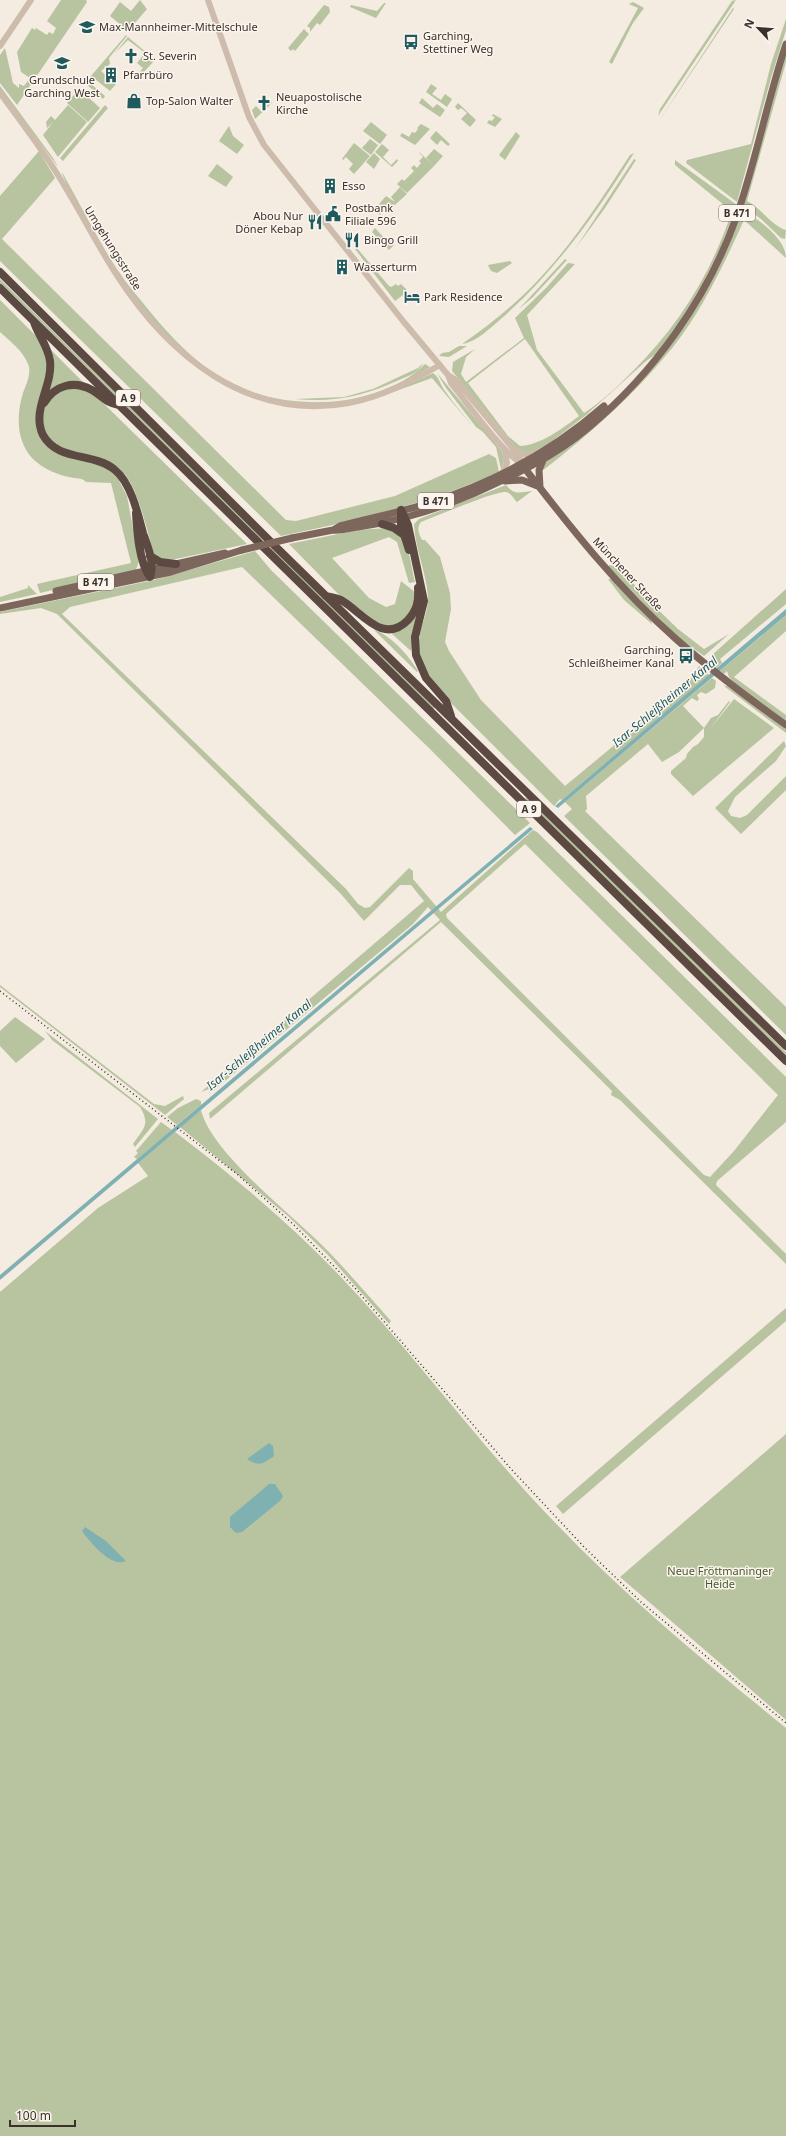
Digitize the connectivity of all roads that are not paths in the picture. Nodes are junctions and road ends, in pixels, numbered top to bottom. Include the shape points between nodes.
1 (31, 0) edge
2 (208, 0) edge
3 (786, 44) edge
4 (0, 46) edge
5 (0, 94) edge
6 (0, 272) edge
7 (0, 288) edge
8 (34, 321) junction
9 (440, 365) junction
10 (448, 375) junction
11 (119, 405) junction
12 (40, 409) junction
13 (504, 448) junction
14 (515, 451) junction
15 (543, 455) junction
16 (524, 466) junction
17 (502, 477) junction
18 (540, 487) junction
19 (401, 510) junction
20 (136, 513) junction
21 (403, 518) junction
22 (382, 524) junction
23 (333, 530) junction
24 (404, 535) junction
25 (229, 553) junction
26 (150, 556) junction
27 (176, 564) junction
28 (149, 573) junction
29 (326, 596) junction
30 (37, 598) junction
31 (0, 604) edge
32 (0, 608) edge
33 (452, 718) junction
34 (786, 725) edge
35 (786, 1046) edge
36 (786, 1061) edge

1 - 4 street
2 - 9 street via 249,117 264,145
3 - 15 main road, B 471 via 745,190 723,249 691,310 650,364 591,418
5 - 9 street, Umgehungsstraße via 57,173 134,300 164,337 183,355 216,379 271,401 335,405 380,394
6 - 29 highway, A 9
7 - 8 highway, A 9
8 - 11 highway, A 9
8 - 12 highway via 37,334 48,352 50,361 49,376
9 - 10 street
10 - 13 street via 451,383
10 - 14 street via 456,380
11 - 12 highway via 107,403 93,391 73,384 52,392
11 - 36 highway, A 9
12 - 20 highway via 40,427 48,442 67,454 97,460 115,470 126,482
13 - 16 street via 514,460
13 - 17 street via 507,463
14 - 15 street via 526,455
14 - 16 street
15 - 16 main road, B 471
15 - 18 main road via 538,470
16 - 17 main road, B 471
16 - 18 main road, Münchener Straße
17 - 18 main road via 522,480
17 - 19 main road, B 471
17 - 21 main road, B 471 via 441,507
18 - 34 main road, Münchener Straße via 585,545 661,625 709,668
19 - 21 highway
19 - 23 main road, B 471
20 - 26 highway
20 - 28 highway via 137,533
21 - 22 main road, B 471
21 - 24 highway
21 - 33 highway via 424,601 415,637 416,655 426,678 446,701
22 - 23 main road, B 471
22 - 24 highway via 399,530
23 - 25 main road, B 471, bridge
24 - 29 highway via 419,598 406,622 393,628 376,626 366,621 341,599
25 - 27 main road, B 471 via 219,553
25 - 28 main road, B 471 via 195,566
26 - 27 highway via 160,562
26 - 28 highway
27 - 28 main road, B 471
28 - 30 main road, B 471
29 - 33 highway, A 9
30 - 31 main road, B 471
30 - 32 main road, B 471
33 - 35 highway, A 9

